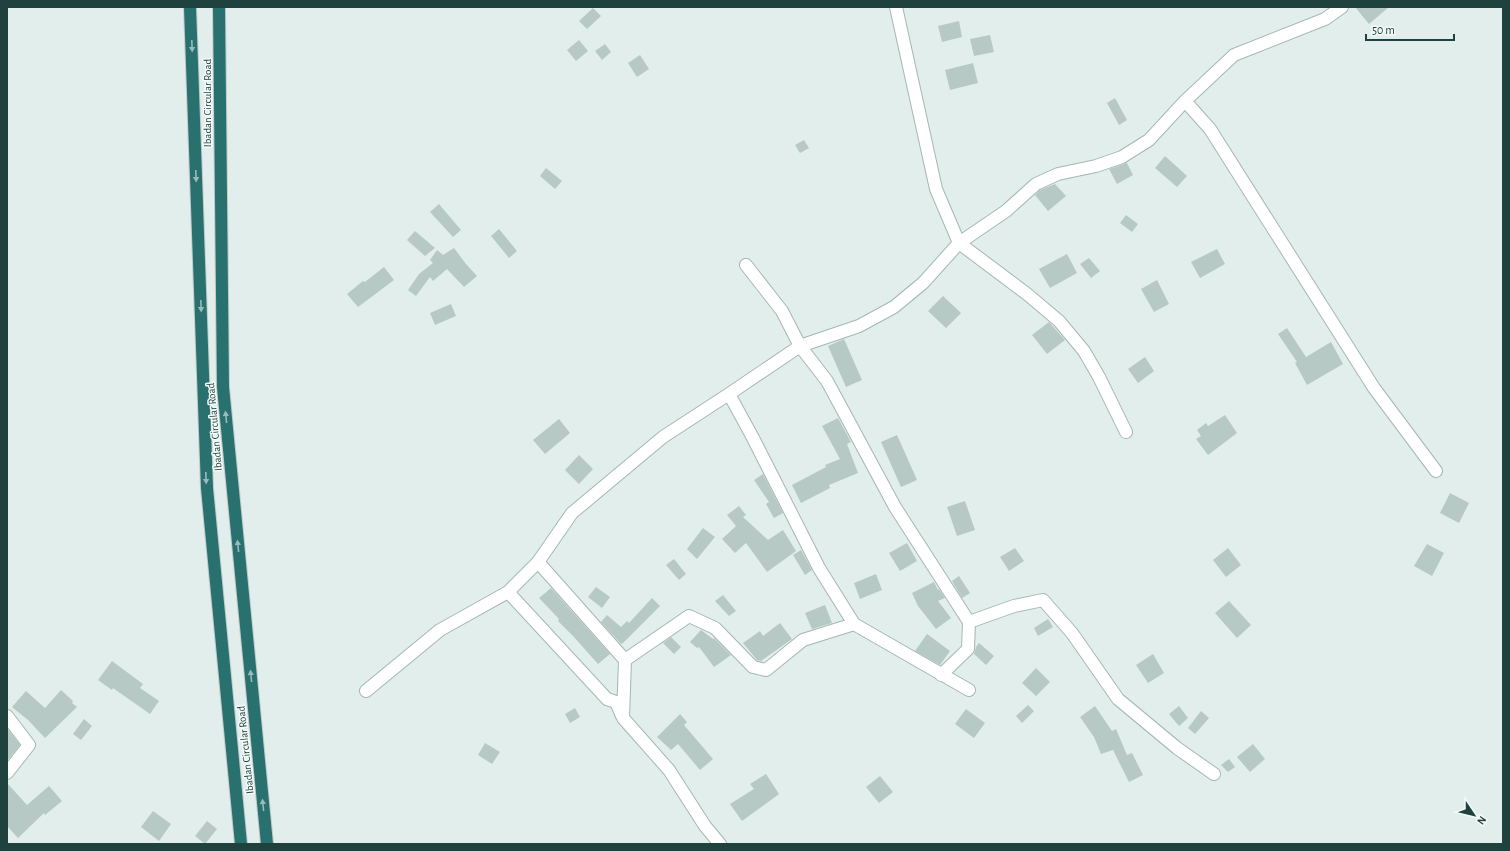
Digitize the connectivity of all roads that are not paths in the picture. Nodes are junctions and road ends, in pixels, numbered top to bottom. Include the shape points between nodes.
1 (190, 7) edge
2 (219, 7) edge
3 (896, 7) edge
4 (1342, 7) edge
5 (1185, 101) junction
6 (959, 243) junction
7 (746, 265) dead end
8 (800, 346) junction
9 (729, 394) junction
10 (1126, 432) dead end
11 (1436, 471) dead end
12 (538, 562) junction
13 (508, 592) junction
14 (970, 622) junction
15 (854, 624) junction
16 (625, 660) junction
17 (941, 675) junction
18 (969, 690) dead end
19 (366, 691) dead end
20 (7, 716) edge
21 (623, 718) junction
22 (7, 772) edge
23 (1214, 774) dead end
24 (241, 844) edge
25 (267, 844) edge
26 (720, 844) edge

1 -> 24 highway, Ibadan Circular Road via 207,488
25 -> 2 highway, Ibadan Circular Road via 223,388
3 - 6 street via 936,190
4 - 5 street via 1325,19 1234,56
5 - 6 street via 1149,140 1122,157 1096,166 1058,174 1036,184 1006,211
5 - 11 street via 1210,129 1374,388
6 - 8 street via 923,283 894,307 859,326
6 - 10 street via 1059,321 1084,351
7 - 8 street via 782,311
8 - 9 street
8 - 14 street via 827,381 895,507
9 - 12 street via 663,437 572,513
9 - 15 street via 819,568
12 - 13 street
12 - 16 street
13 - 19 street via 440,630
13 - 21 street via 607,699 616,702
14 - 17 street via 968,649
14 - 23 street via 1014,606 1043,600 1072,633 1118,700
15 - 16 street via 803,640 766,670 753,667 715,628 689,616
15 - 17 street
16 - 21 street
17 - 18 street
20 - 22 street via 29,745
21 - 26 street via 669,770 705,826

